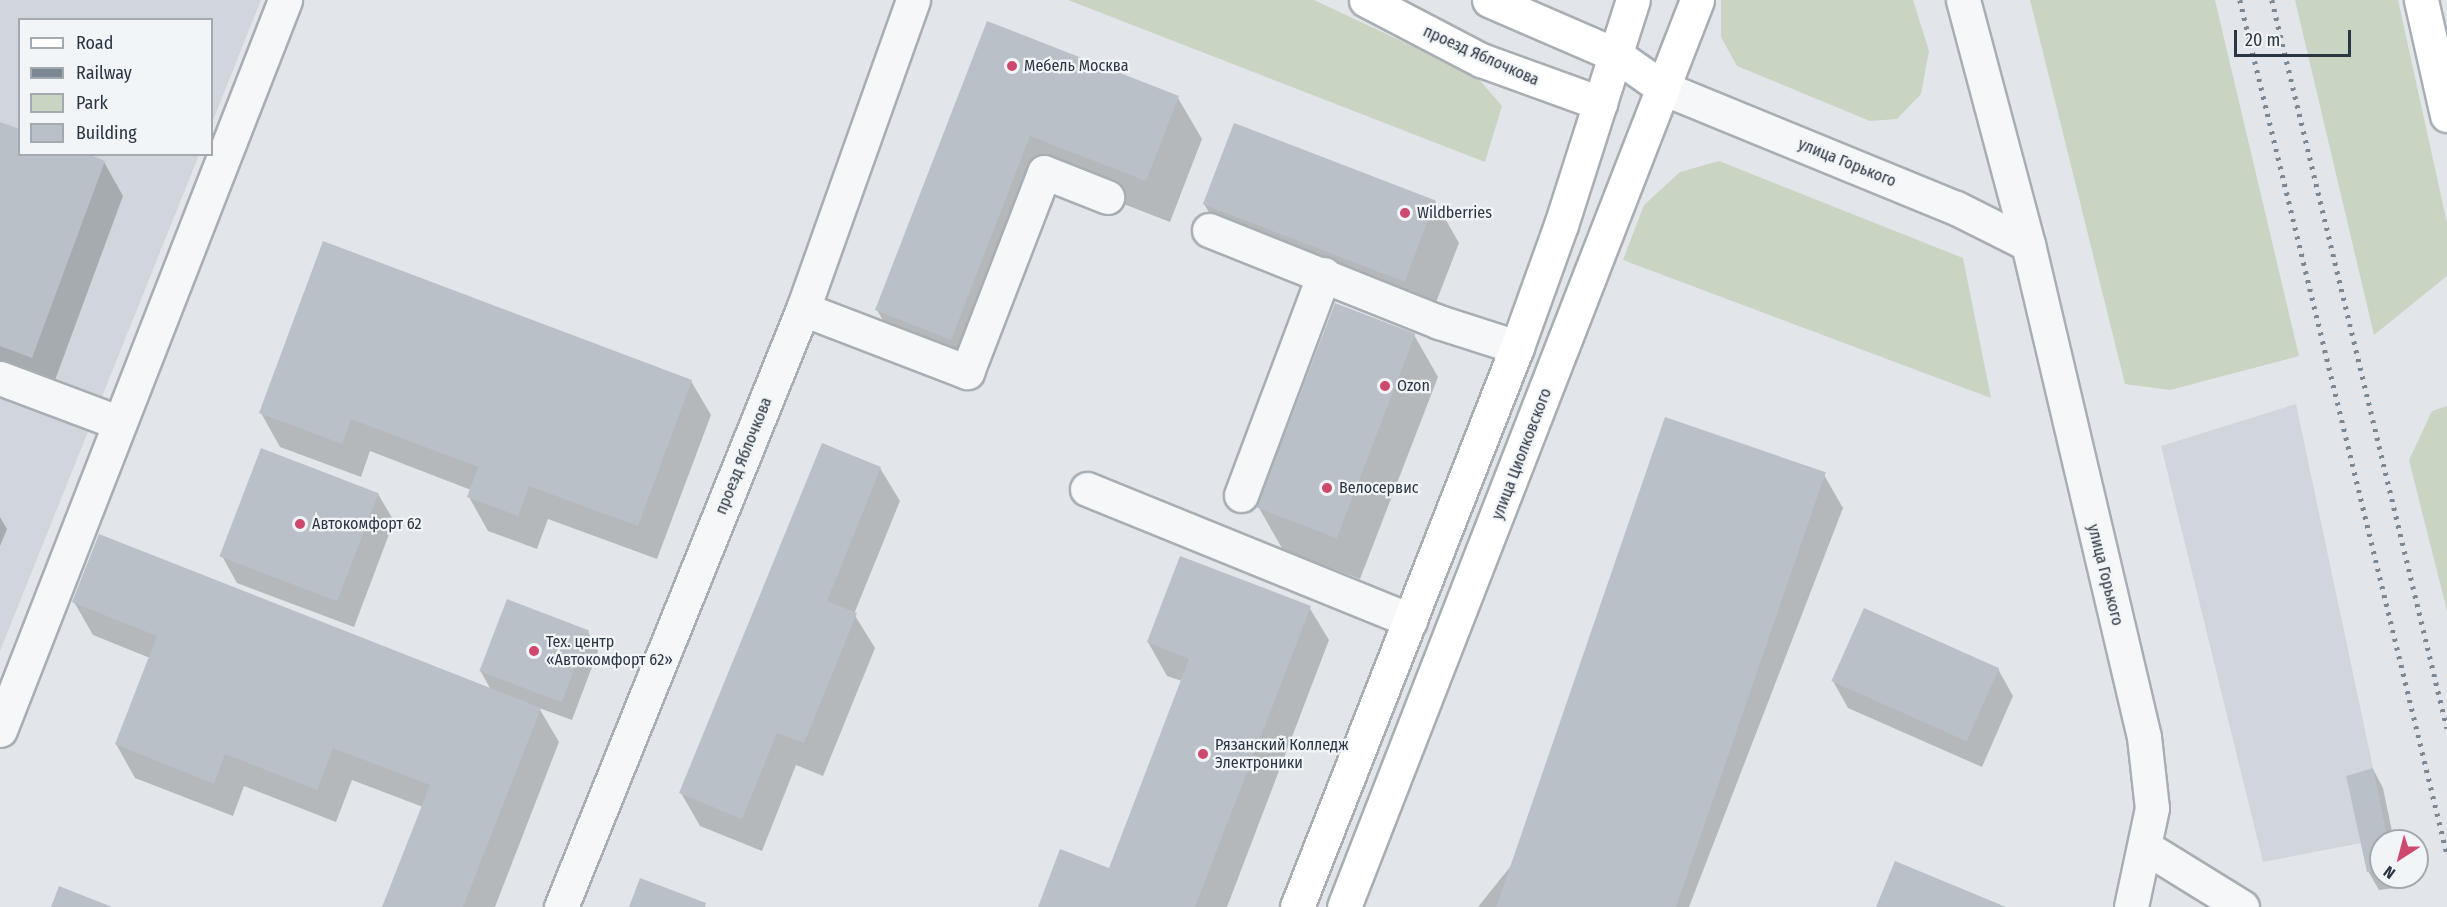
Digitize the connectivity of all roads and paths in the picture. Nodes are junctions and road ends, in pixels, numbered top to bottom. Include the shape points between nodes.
1 (285, 0) edge
2 (913, 0) edge
3 (1366, 0) edge
4 (1489, 0) edge
5 (1633, 0) edge
6 (1697, 0) edge
7 (1963, 0) edge
8 (2421, 0) edge
9 (1616, 55) junction
10 (1663, 88) junction
11 (1600, 103) junction
12 (2447, 115) edge
13 (1107, 197) dead end
14 (1209, 231) dead end
15 (2028, 244) junction
16 (1324, 274) junction
17 (803, 309) junction
18 (1517, 347) junction
19 (0, 378) edge
20 (120, 423) junction
21 (1087, 489) dead end
22 (1241, 495) dead end
23 (1410, 620) junction
24 (3, 713) edge
25 (2145, 847) junction
26 (561, 907) edge
27 (1297, 907) edge
28 (1344, 907) edge
29 (2131, 907) edge
30 (2242, 907) edge

1 - 20 street
2 - 17 street, проезд Яблочкова
3 - 11 main road, проезд Яблочкова via 1481,60
4 - 9 main road
5 - 9 main road
6 - 10 main road, улица Циолковского
7 - 15 street, улица Горького
8 - 12 main road
9 - 10 main road
9 - 11 main road
10 - 11 main road
10 - 15 street, улица Горького via 1956,208
10 - 28 main road, улица Циолковского
11 - 18 main road
13 - 17 street via 1044,172 967,372
14 - 16 street
15 - 25 street, улица Горького via 2144,737 2152,808
16 - 18 street via 1439,322
16 - 22 street
17 - 26 street, проезд Яблочкова
18 - 23 main road
19 - 20 street
20 - 24 street
21 - 23 street
23 - 27 main road
25 - 29 street, улица Горького
25 - 30 street

